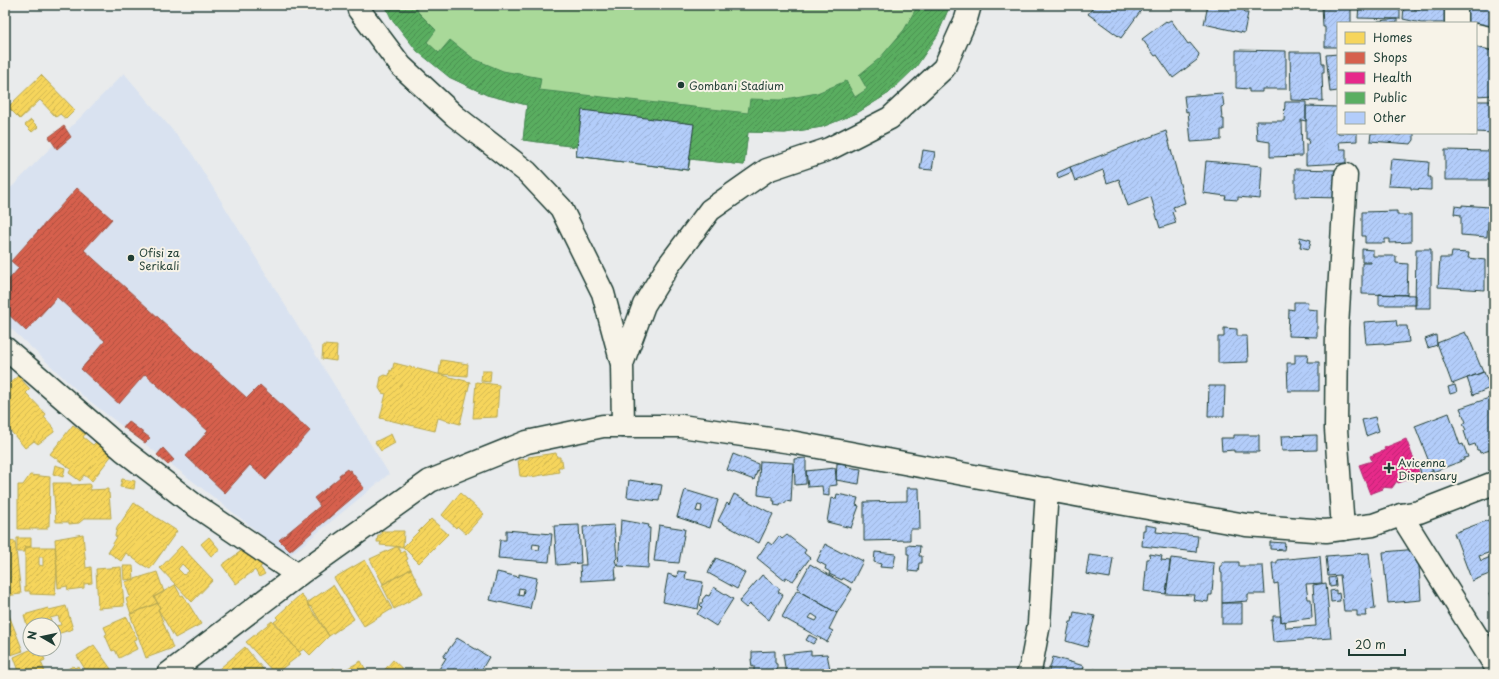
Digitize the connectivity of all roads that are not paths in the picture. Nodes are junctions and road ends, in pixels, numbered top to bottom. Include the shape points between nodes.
1 (358, 5) edge
2 (970, 5) edge
3 (1456, 5) edge
4 (1456, 22) edge
5 (1477, 35) edge
6 (1494, 39) edge
7 (1346, 175) dead end
8 (5, 348) edge
9 (622, 364) junction
10 (623, 426) junction
11 (1494, 483) edge
12 (1047, 489) junction
13 (1401, 515) junction
14 (1343, 529) junction
15 (298, 575) junction
16 (1494, 664) edge
17 (168, 674) edge
18 (1028, 674) edge

1 - 9 street via 359,10 401,66 455,116 527,172 561,208 603,293
2 - 9 street via 944,68 890,118 829,149 767,170 710,210 668,266 644,305
3 - 4 street
5 - 6 street
7 - 14 street via 1337,327 1336,429
8 - 15 street via 129,454 193,504
9 - 10 street
10 - 12 street via 681,426 791,442
10 - 15 street via 603,426 527,442 430,481
11 - 13 street via 1419,512
12 - 14 street via 1246,524 1326,531
12 - 18 street via 1039,624
13 - 14 street via 1373,525
13 - 16 street
15 - 17 street

